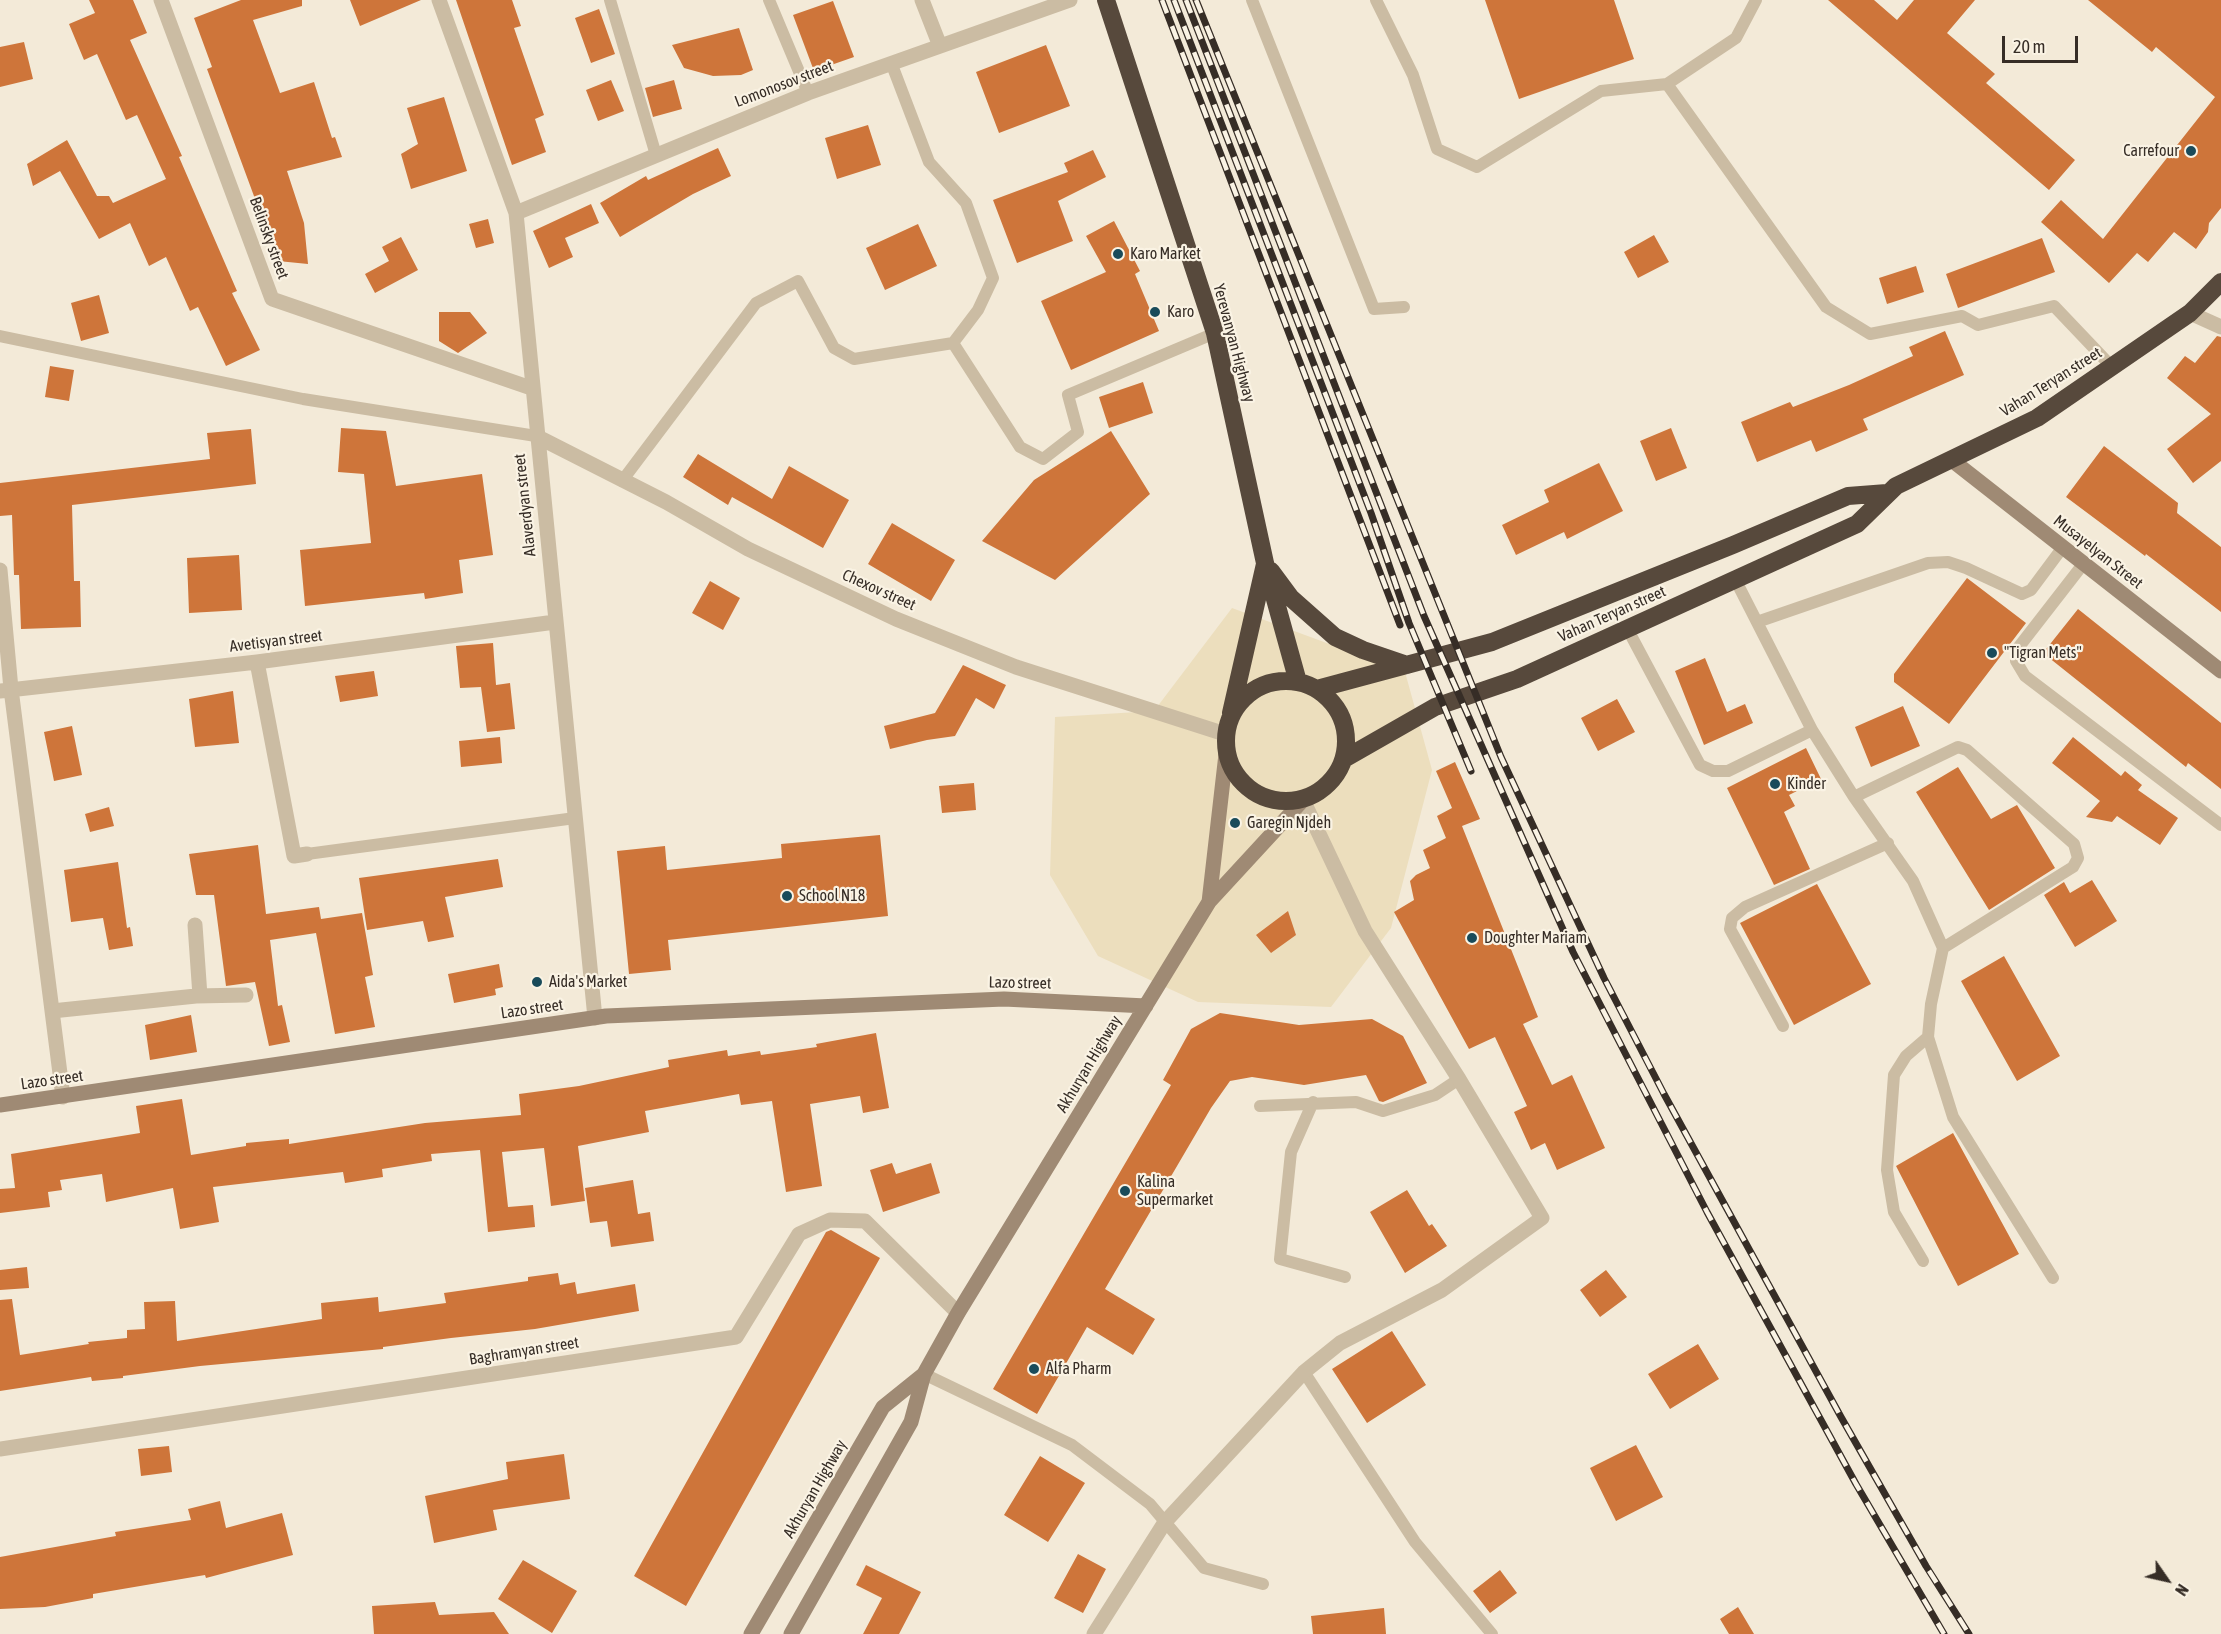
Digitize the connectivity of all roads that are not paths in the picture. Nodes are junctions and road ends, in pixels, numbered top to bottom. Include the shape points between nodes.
1 (161, 0) edge
2 (440, 0) edge
3 (610, 0) edge
4 (769, 0) edge
5 (922, 0) edge
6 (1070, 0) edge
7 (1106, 0) edge
8 (1252, 0) edge
9 (1376, 0) edge
10 (1756, 0) edge
11 (940, 46) junction
12 (892, 65) junction
13 (1667, 84) junction
14 (808, 93) junction
15 (656, 155) junction
16 (516, 213) junction
17 (2221, 282) edge
18 (1404, 307) dead end
19 (2190, 313) junction
20 (2221, 327) edge
21 (1215, 333) junction
22 (0, 336) edge
23 (953, 343) junction
24 (2112, 367) junction
25 (531, 388) junction
26 (536, 436) junction
27 (1953, 461) junction
28 (622, 481) junction
29 (1887, 493) junction
30 (2063, 547) junction
31 (1265, 563) junction
32 (2084, 563) junction
33 (0, 570) edge
34 (1736, 581) junction
35 (555, 622) junction
36 (1757, 622) junction
37 (1627, 628) junction
38 (257, 663) junction
39 (1407, 665) junction
40 (2221, 671) edge
41 (1298, 682) junction
42 (1317, 689) junction
43 (6, 690) edge
44 (1231, 715) junction
45 (1812, 730) junction
46 (1225, 734) junction
47 (1226, 754) junction
48 (1344, 759) junction
49 (1854, 797) junction
50 (1303, 800) junction
51 (575, 818) junction
52 (2221, 825) edge
53 (1888, 843) junction
54 (307, 854) joint
55 (1209, 902) junction
56 (195, 925) dead end
57 (1943, 948) junction
58 (246, 995) dead end
59 (200, 996) junction
60 (1146, 1006) junction
61 (52, 1011) junction
62 (595, 1018) junction
63 (1783, 1026) dead end
64 (1928, 1037) junction
65 (1459, 1079) junction
66 (63, 1097) junction
67 (1313, 1102) junction
68 (0, 1105) edge
69 (1260, 1106) dead end
70 (1923, 1261) dead end
71 (1345, 1277) dead end
72 (2053, 1278) dead end
73 (958, 1313) junction
74 (1304, 1372) junction
75 (924, 1374) junction
76 (0, 1449) edge
77 (1165, 1522) junction
78 (1263, 1584) dead end
79 (751, 1634) edge
80 (791, 1634) edge
81 (1094, 1634) edge
82 (1492, 1634) edge

1 - 25 street, Belinsky street via 272,299
2 - 16 street, Alaverdyan street
3 - 15 lane
4 - 14 lane
5 - 11 street
6 - 11 street, Lomonosov street
7 - 21 highway, Yerevanyan Highway
8 - 18 lane via 1374,309
9 - 13 lane via 1413,75 1437,149 1477,167 1601,91
10 - 13 lane via 1736,38
11 - 12 street, Lomonosov street
12 - 14 street, Lomonosov street
12 - 23 lane via 929,162 966,203 993,279 978,310
13 - 24 lane via 1826,307 1870,334 1962,316 1978,325 2055,306
14 - 15 street, Lomonosov street
15 - 16 street, Lomonosov street
16 - 25 street, Alaverdyan street
17 - 19 highway, Vahan Teryan street
19 - 20 street
19 - 24 highway, Vahan Teryan street
21 - 23 lane via 1068,395 1078,432 1043,459 1020,447
21 - 31 highway, Yerevanyan Highway
22 - 26 lane via 303,399
23 - 28 lane via 854,359 834,348 798,281 756,303
24 - 27 highway, Vahan Teryan street via 2037,418
25 - 26 street, Alaverdyan street
26 - 28 street, Chexov street
26 - 35 street, Alaverdyan street
27 - 29 highway, Vahan Teryan street
27 - 30 street, Musayelyan Street
28 - 46 street, Chexov street via 748,549 896,619 1016,667
29 - 34 highway, Vahan Teryan street via 1857,524
29 - 39 highway, Vahan Teryan street via 1848,496 1492,642
30 - 32 street, Musayelyan Street
30 - 36 lane via 2031,590 2022,594 1966,567 1948,562 1928,563
31 - 39 highway via 1291,598 1335,636
31 - 41 highway, Yerevanyan Highway
31 - 44 highway, Yerevanyan Highway
32 - 40 street, Musayelyan Street
32 - 52 lane via 2018,648 2016,661 2025,676
33 - 43 street
34 - 36 lane
34 - 37 highway, Vahan Teryan street
35 - 38 street, Avetisyan street
35 - 51 street, Alaverdyan street
36 - 45 lane
37 - 45 lane via 1700,765 1713,771 1728,771
37 - 48 highway, Vahan Teryan street via 1517,679 1435,707
38 - 43 street, Avetisyan street
38 - 54 street via 294,856
39 - 42 highway, Vahan Teryan street
41 - 42 highway
41 - 44 highway via 1278,681 1259,687
42 - 48 highway via 1332,702 1342,719
43 - 61 street
44 - 46 highway
45 - 49 lane
46 - 47 highway
47 - 50 highway via 1233,772 1246,788 1283,802
47 - 55 street, Akhuryan Highway
48 - 50 highway via 1321,791
49 - 53 lane
49 - 57 lane via 1958,747 1967,750 2074,844 2078,858 2073,867
50 - 55 street
50 - 65 street via 1365,931
51 - 54 lane
51 - 62 street, Alaverdyan street
53 - 57 lane via 1913,881
53 - 63 lane via 1744,907 1732,918 1730,929
55 - 60 street, Akhuryan Highway
56 - 59 street
57 - 64 lane
58 - 59 street
59 - 61 street
60 - 62 street, Lazo street via 1004,999
60 - 73 street, Akhuryan Highway
61 - 66 street
62 - 66 street, Lazo street
64 - 70 lane via 1906,1056 1894,1075 1887,1170 1894,1212
64 - 72 lane via 1953,1117
65 - 67 lane via 1436,1095 1383,1111 1356,1102
65 - 74 street via 1542,1218 1442,1290 1340,1343
66 - 68 street, Lazo street
67 - 69 lane
67 - 71 lane via 1291,1152 1280,1258
73 - 75 street, Akhuryan Highway
73 - 76 street, Baghramyan street via 865,1221 830,1220 799,1234 736,1337
74 - 77 street
74 - 82 lane via 1415,1542
75 - 77 lane via 1072,1445 1150,1504
75 - 79 street, Akhuryan Highway via 883,1407
75 - 80 street, Akhuryan Highway via 911,1422
77 - 78 lane via 1204,1568
77 - 81 street

